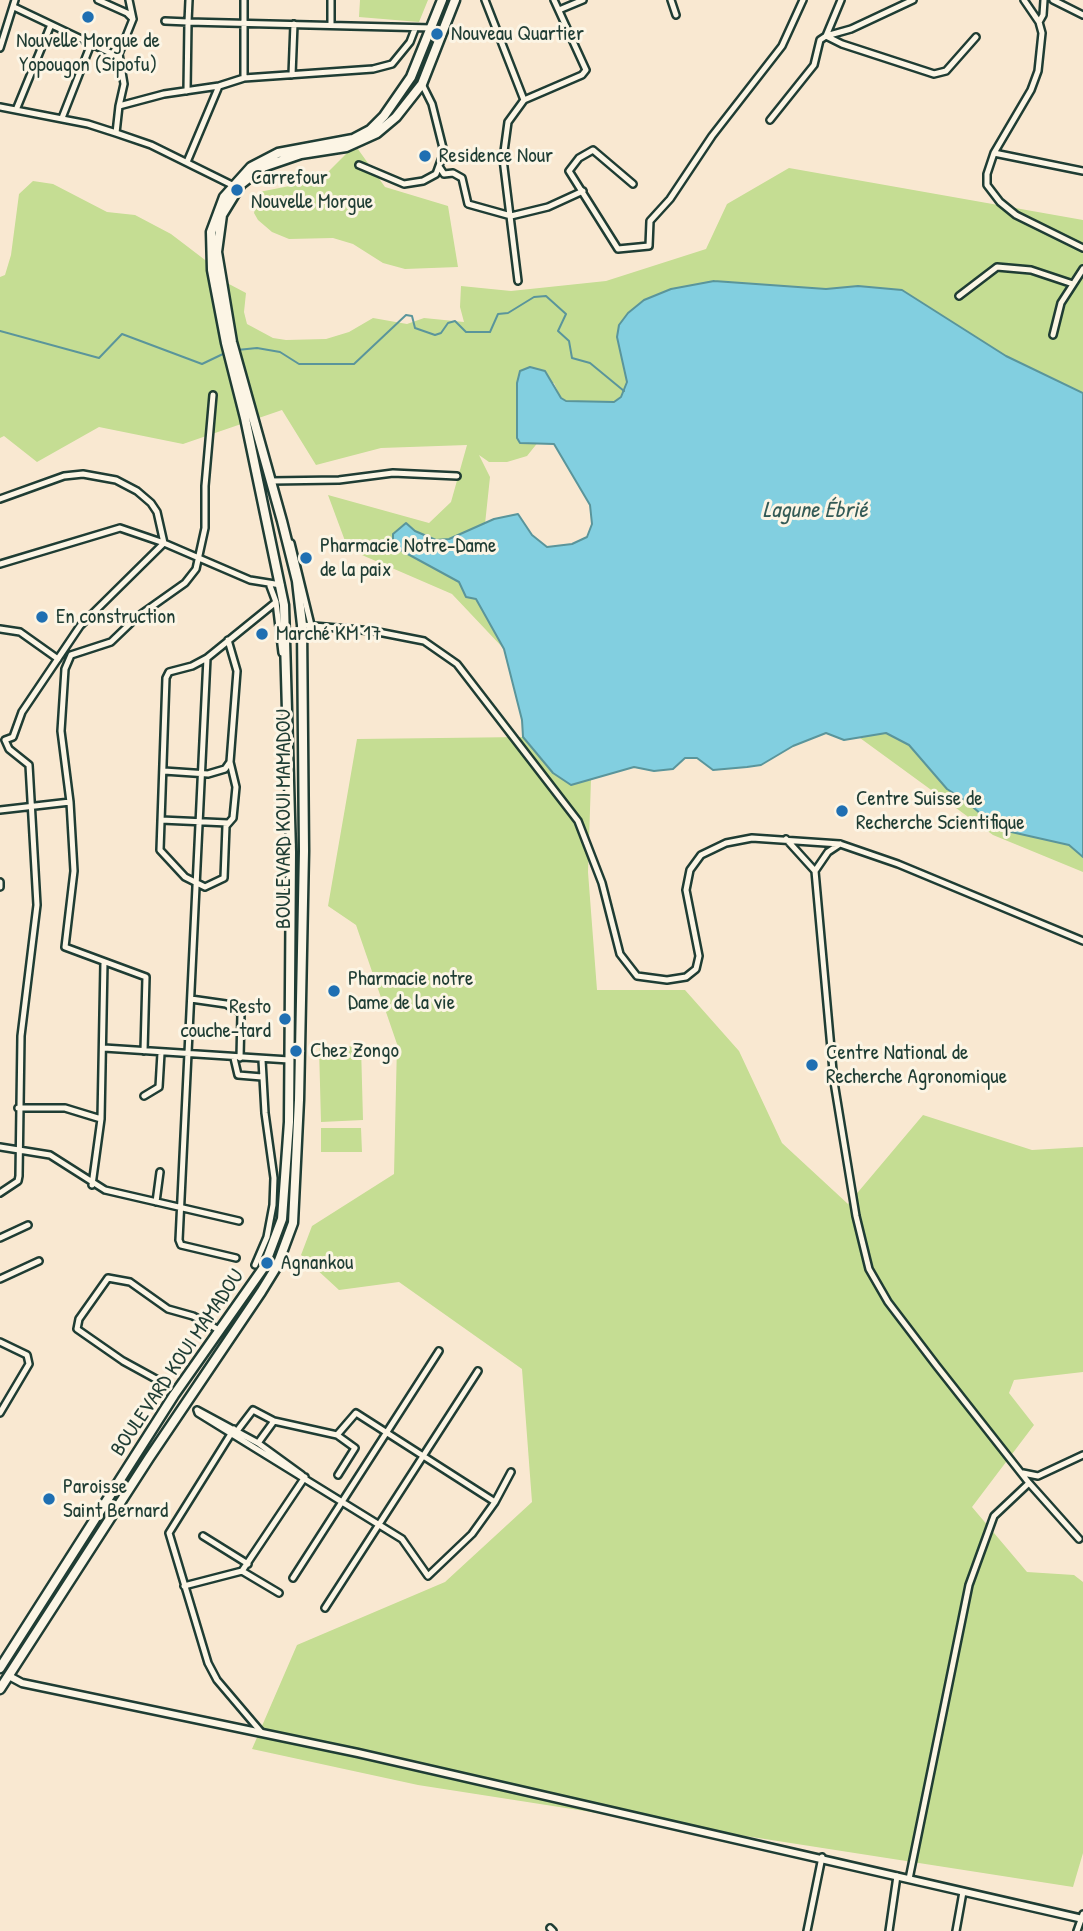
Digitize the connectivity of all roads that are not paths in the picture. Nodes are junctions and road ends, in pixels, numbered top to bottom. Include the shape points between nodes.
1 (98, 0) edge
2 (130, 0) edge
3 (189, 0) edge
4 (244, 0) edge
5 (331, 0) edge
6 (442, 0) edge
7 (455, 0) edge
8 (485, 0) edge
9 (554, 0) edge
10 (583, 0) edge
11 (671, 0) edge
12 (803, 0) edge
13 (841, 0) edge
14 (913, 0) edge
15 (1024, 0) edge
16 (1044, 0) edge
17 (1053, 0) edge
18 (14, 3) edge
19 (559, 10) junction
20 (676, 15) dead end
21 (1083, 15) edge
22 (133, 19) junction
23 (165, 21) dead end
24 (188, 22) junction
25 (1039, 22) junction
26 (242, 23) junction
27 (294, 24) junction
28 (331, 24) junction
29 (50, 27) junction
30 (432, 28) junction
31 (415, 29) junction
32 (827, 36) junction
33 (976, 37) dead end
34 (91, 44) junction
35 (0, 48) edge
36 (119, 57) junction
37 (292, 75) junction
38 (244, 78) junction
39 (422, 83) junction
40 (219, 86) junction
41 (187, 90) junction
42 (524, 100) junction
43 (119, 106) junction
44 (0, 107) edge
45 (16, 110) junction
46 (62, 118) junction
47 (770, 120) dead end
48 (116, 133) junction
49 (994, 153) junction
50 (187, 162) junction
51 (359, 165) dead end
52 (440, 168) junction
53 (1083, 171) edge
54 (633, 184) dead end
55 (232, 185) junction
56 (583, 191) junction
57 (511, 216) junction
58 (1083, 248) edge
59 (1083, 269) edge
60 (518, 281) dead end
61 (1073, 284) junction
62 (959, 296) dead end
63 (1053, 335) dead end
64 (229, 342) junction
65 (232, 355) junction
66 (214, 395) dead end
67 (457, 476) dead end
68 (271, 481) junction
69 (0, 499) edge
70 (282, 520) junction
71 (164, 543) junction
72 (200, 558) junction
73 (0, 564) edge
74 (281, 585) junction
75 (270, 586) junction
76 (280, 604) junction
77 (300, 604) junction
78 (307, 625) junction
79 (0, 629) edge
80 (228, 640) junction
81 (207, 658) junction
82 (58, 659) junction
83 (230, 762) junction
84 (164, 771) junction
85 (201, 772) junction
86 (70, 802) junction
87 (30, 807) junction
88 (0, 810) edge
89 (161, 820) junction
90 (199, 822) junction
91 (228, 823) junction
92 (786, 839) junction
93 (840, 844) junction
94 (815, 871) junction
95 (195, 884) junction
96 (1083, 941) edge
97 (104, 962) junction
98 (191, 999) junction
99 (104, 1048) junction
100 (144, 1051) junction
101 (161, 1052) junction
102 (189, 1055) junction
103 (237, 1058) junction
104 (262, 1060) junction
105 (289, 1060) junction
106 (300, 1060) junction
107 (262, 1077) junction
108 (144, 1097) dead end
109 (18, 1108) junction
110 (101, 1119) junction
111 (0, 1147) edge
112 (19, 1147) junction
113 (160, 1172) dead end
114 (92, 1185) junction
115 (0, 1193) edge
116 (156, 1202) junction
117 (181, 1207) junction
118 (239, 1221) dead end
119 (28, 1225) dead end
120 (0, 1238) edge
121 (236, 1258) dead end
122 (39, 1261) dead end
123 (255, 1265) dead end
124 (0, 1279) edge
125 (219, 1330) junction
126 (1, 1343) edge
127 (439, 1351) dead end
128 (478, 1371) dead end
129 (165, 1384) dead end
130 (0, 1413) edge
131 (274, 1421) junction
132 (235, 1431) junction
133 (385, 1431) junction
134 (337, 1435) junction
135 (258, 1443) junction
136 (424, 1455) junction
137 (1083, 1457) edge
138 (511, 1472) dead end
139 (1023, 1473) junction
140 (338, 1475) dead end
141 (1038, 1476) junction
142 (304, 1477) junction
143 (1029, 1483) junction
144 (1037, 1490) junction
145 (342, 1500) junction
146 (495, 1502) junction
147 (380, 1526) junction
148 (203, 1536) dead end
149 (1079, 1539) dead end
150 (248, 1564) junction
151 (64, 1567) junction
152 (242, 1570) junction
153 (74, 1574) junction
154 (293, 1578) dead end
155 (184, 1586) junction
156 (279, 1593) dead end
157 (325, 1608) dead end
158 (1, 1665) edge
159 (9, 1676) junction
160 (0, 1689) edge
161 (262, 1733) junction
162 (822, 1857) junction
163 (897, 1876) junction
164 (909, 1879) junction
165 (964, 1892) junction
166 (1083, 1917) edge
167 (807, 1931) edge
168 (889, 1931) edge
169 (956, 1931) edge
170 (1077, 1931) edge

1 - 22 street
2 - 22 street
3 - 24 street
4 - 26 street
5 - 28 street
6 - 30 main road, BOULEVARD KOUI MAMADOU
7 - 39 main road, BOULEVARD KOUI MAMADOU
8 - 42 street
9 - 19 street
10 - 19 street
11 - 20 street
12 - 56 street via 782,46 650,221 649,246 618,249
13 - 32 street
14 - 32 street
15 - 25 street
16 - 25 street
17 - 21 street
18 - 29 street
18 - 35 street
19 - 42 street via 586,70
22 - 36 street
23 - 24 street
24 - 26 street
24 - 41 street
25 - 49 street via 1038,71
26 - 27 street
26 - 38 street
27 - 28 street
27 - 37 street
28 - 31 street
29 - 34 street
29 - 45 street
30 - 31 street
30 - 55 main road, BOULEVARD KOUI MAMADOU via 411,77 370,130 338,143 268,157
31 - 37 street via 392,64
32 - 33 street via 899,64 942,74
32 - 47 street via 820,40 814,65
34 - 36 street
34 - 46 street
36 - 43 street via 124,84
37 - 38 street
38 - 40 street
39 - 52 street via 444,152
39 - 64 main road, BOULEVARD KOUI MAMADOU via 396,117 363,141 282,158 241,184 222,215 218,234
40 - 41 street
40 - 50 street
41 - 43 street
42 - 57 street via 508,122 504,139
43 - 48 street
44 - 45 street
45 - 46 street
46 - 48 street
48 - 50 street
49 - 53 street
49 - 58 street via 987,185 1000,202 1016,215
50 - 55 street
51 - 52 street via 404,184 430,179
52 - 57 street via 444,174 462,178 468,204
54 - 56 street via 593,150 569,171
55 - 64 main road, BOULEVARD KOUI MAMADOU via 216,214 211,243
56 - 57 street via 548,207
57 - 60 street
59 - 61 street
61 - 62 street via 1031,270 997,267
61 - 63 street via 1061,303
64 - 65 main road, BOULEVARD KOUI MAMADOU
65 - 68 main road, BOULEVARD KOUI MAMADOU
65 - 74 main road, BOULEVARD KOUI MAMADOU
66 - 72 street
67 - 68 street via 393,472 339,480
68 - 70 main road, BOULEVARD KOUI MAMADOU
69 - 71 street via 64,476 116,480 151,503
70 - 77 main road, BOULEVARD KOUI MAMADOU
70 - 78 street via 296,557
71 - 72 street
71 - 73 street via 120,528
71 - 82 street via 79,626
72 - 75 street
72 - 86 street via 188,580 129,622 111,642 68,658 61,731
74 - 75 street
74 - 76 main road, BOULEVARD KOUI MAMADOU
75 - 76 street
76 - 77 main road
76 - 80 street
76 - 105 main road, BOULEVARD KOUI MAMADOU via 288,701 291,852
77 - 78 main road, BOULEVARD KOUI MAMADOU
78 - 92 street via 373,631 424,642 457,664 578,821 602,883 620,954 637,976 667,980 687,977 696,969 699,956 686,890 690,870 701,855 752,838
78 - 106 main road, BOULEVARD KOUI MAMADOU
79 - 82 street via 20,632
80 - 81 street
80 - 83 street via 237,671
81 - 84 street via 169,672 166,678
81 - 85 street
82 - 87 street via 22,712 13,737 5,740 9,749 28,762
83 - 85 street via 225,769
83 - 91 street via 236,787 233,818
84 - 85 street
84 - 89 street
85 - 90 street
86 - 87 street
86 - 97 street via 74,871 65,947
87 - 88 street
87 - 109 street via 37,905 21,1036
89 - 90 street
89 - 95 street via 161,854
90 - 91 street
90 - 95 street
91 - 95 street via 223,881 207,887
92 - 93 street
92 - 94 street
93 - 94 street
93 - 96 street via 898,863
94 - 139 street via 834,1082 869,1269 888,1302
95 - 98 street
97 - 99 street
97 - 100 street via 146,977
98 - 102 street
98 - 103 street via 226,1004 241,1013
99 - 100 street
99 - 110 street
100 - 101 street
101 - 102 street
101 - 108 street via 159,1087
102 - 103 street
102 - 117 street
103 - 104 street
103 - 107 street via 238,1075
104 - 105 street
104 - 107 street
105 - 106 street
105 - 125 main road, BOULEVARD KOUI MAMADOU via 286,1190 280,1228 264,1267
106 - 153 main road, BOULEVARD KOUI MAMADOU via 295,1208 288,1241 261,1292
107 - 123 street via 273,1205
109 - 110 street via 65,1108
109 - 112 street
110 - 114 street
111 - 112 street
112 - 114 street via 50,1154
112 - 115 street via 18,1181
113 - 116 street
114 - 116 street
116 - 117 street
117 - 118 street
117 - 121 street via 180,1244
119 - 120 street
122 - 124 street
125 - 129 street via 168,1309 130,1282 108,1278 77,1329
125 - 151 main road, BOULEVARD KOUI MAMADOU
126 - 130 street via 27,1355 29,1364
127 - 133 street
128 - 136 street
131 - 132 street via 253,1410
131 - 134 street
131 - 135 street
132 - 132 street via 197,1410
132 - 135 street
132 - 142 street
132 - 155 street via 169,1533
133 - 134 street via 356,1413
133 - 136 street
133 - 145 street
134 - 140 street via 355,1448
135 - 142 street
136 - 146 street
136 - 147 street
137 - 141 street
138 - 146 street
139 - 141 street
139 - 143 street
141 - 144 street
142 - 145 street
142 - 150 street
143 - 144 street
143 - 164 street via 994,1516 969,1585
144 - 149 street
145 - 147 street
145 - 154 street
146 - 147 street via 460,1548 430,1575 405,1542
147 - 157 street
148 - 150 street
150 - 152 street
151 - 153 main road
151 - 158 main road, BOULEVARD KOUI MAMADOU
152 - 155 street
152 - 156 street
153 - 159 main road, BOULEVARD KOUI MAMADOU
155 - 161 street via 208,1664
159 - 160 main road, BOULEVARD KOUI MAMADOU
159 - 161 street via 22,1683
161 - 162 street
162 - 163 street
162 - 167 street
163 - 164 street
163 - 168 street
164 - 165 street
165 - 166 street
165 - 169 street
166 - 170 street

